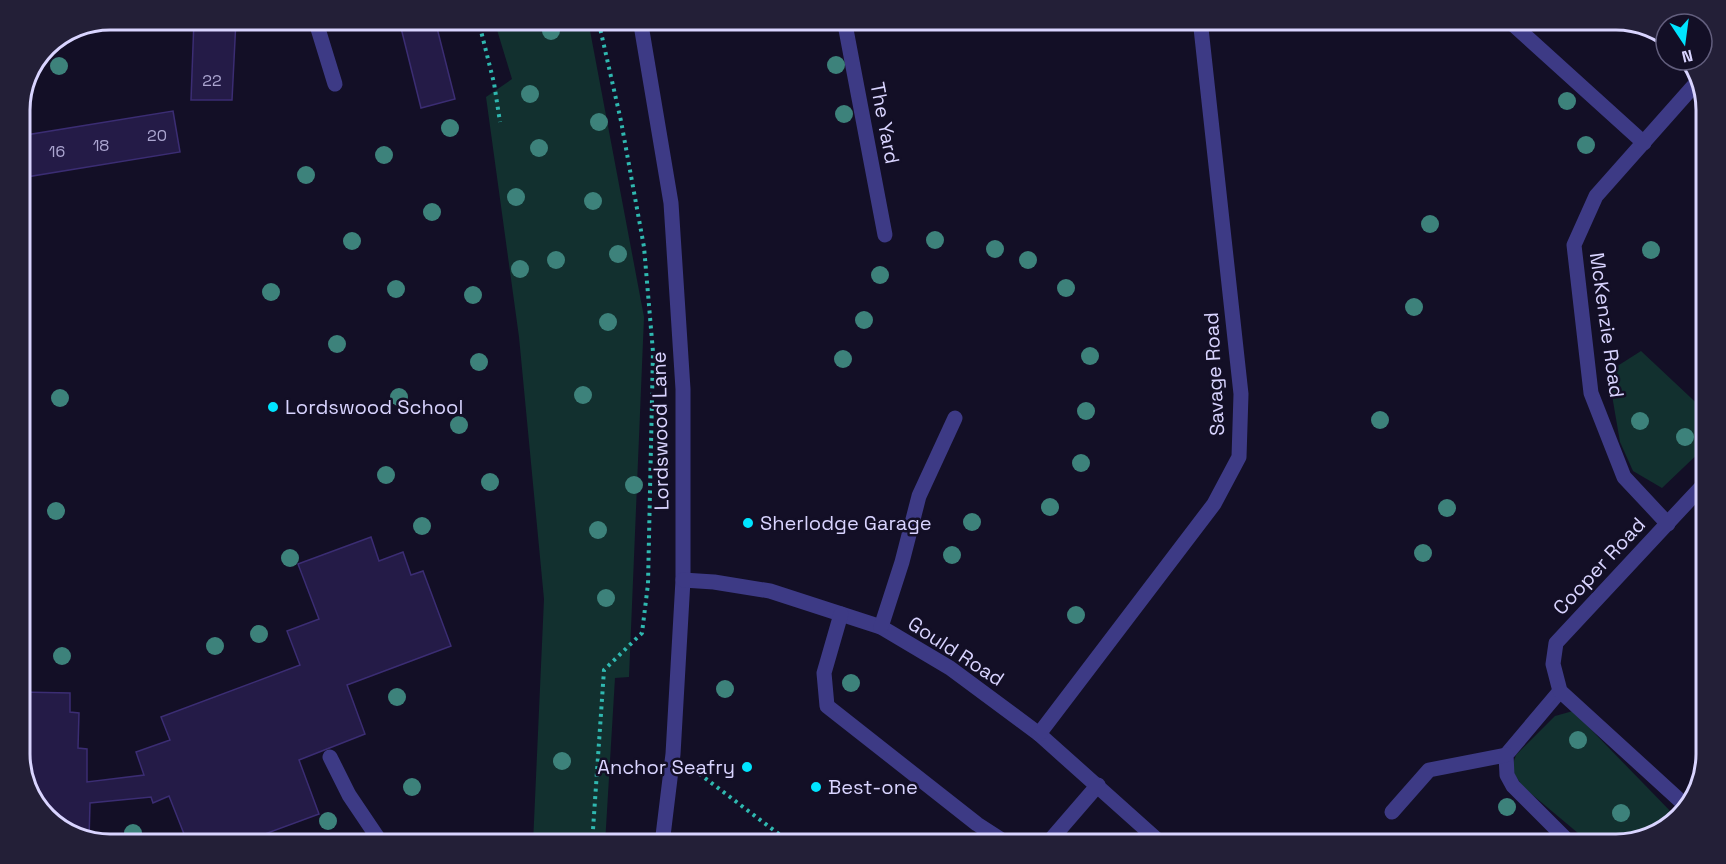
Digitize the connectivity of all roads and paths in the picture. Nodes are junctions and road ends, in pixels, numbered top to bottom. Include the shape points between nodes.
1 (318, 30) edge
2 (481, 30) edge
3 (600, 30) edge
4 (642, 30) edge
5 (846, 30) edge
6 (1201, 30) edge
7 (1518, 30) edge
8 (335, 84) dead end
9 (1692, 87) edge
10 (500, 122) dead end
11 (1644, 143) junction
12 (885, 235) dead end
13 (954, 418) dead end
14 (1696, 493) edge
15 (1668, 524) junction
16 (682, 580) junction
17 (841, 614) junction
18 (881, 627) junction
19 (1560, 691) junction
20 (1039, 734) junction
21 (673, 754) junction
22 (1506, 755) junction
23 (330, 757) dead end
24 (1098, 785) junction
25 (1680, 801) edge
26 (1392, 812) dead end
27 (375, 834) edge
28 (593, 834) edge
29 (663, 834) edge
30 (779, 834) edge
31 (992, 834) edge
32 (1056, 834) edge
33 (1151, 834) edge
34 (1561, 834) edge

1 - 8 street
2 - 10 path
3 - 28 path via 644,248 653,352 648,584 642,633 604,670
4 - 16 street, Lordswood Lane via 671,203 683,389
5 - 12 street, The Yard
6 - 20 street, Savage Road via 1241,394 1239,457 1214,504
7 - 11 street
9 - 11 street, McKenzie Road
11 - 15 street, McKenzie Road via 1596,196 1574,244 1591,393 1624,477
13 - 18 street via 919,496
14 - 15 street, Cooper Road
15 - 19 street, Cooper Road via 1556,643 1552,664
16 - 17 street, Gould Road via 770,591
16 - 21 street, Lordswood Lane
17 - 18 street, Gould Road
17 - 31 street via 824,673 827,706
18 - 20 street, Gould Road via 950,668
19 - 22 street
19 - 25 street
20 - 24 street, Gould Road
21 - 29 street, Lordswood Lane
21 - 30 path
22 - 26 street via 1429,770
22 - 34 street via 1507,775 1513,786
23 - 27 street
24 - 32 street
24 - 33 street, Gould Road

